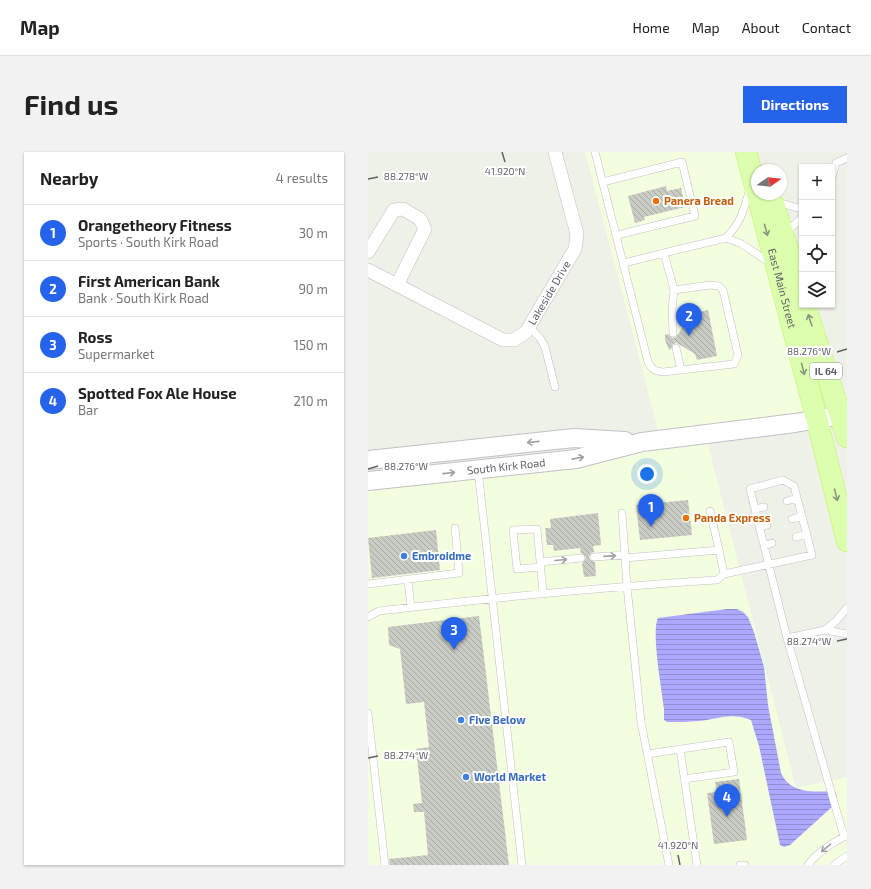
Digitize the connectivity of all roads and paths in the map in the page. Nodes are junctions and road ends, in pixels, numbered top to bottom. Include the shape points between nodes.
1 (555, 152) edge
2 (595, 152) edge
3 (746, 152) edge
4 (757, 152) edge
5 (847, 158) edge
6 (752, 164) edge
7 (757, 164) edge
8 (835, 166) edge
9 (603, 182) junction
10 (751, 191) edge
11 (762, 200) edge
12 (772, 200) edge
13 (777, 200) edge
14 (799, 208) edge
15 (799, 220) edge
16 (617, 235) junction
17 (783, 236) junction
18 (726, 238) junction
19 (368, 252) edge
20 (664, 253) junction
21 (624, 263) junction
22 (777, 268) junction
23 (368, 270) edge
24 (397, 285) junction
25 (799, 285) edge
26 (674, 290) junction
27 (806, 308) edge
28 (529, 327) junction
29 (673, 334) dead end
30 (676, 348) dead end
31 (681, 370) junction
32 (555, 387) dead end
33 (844, 415) edge
34 (817, 420) junction
35 (847, 438) edge
36 (642, 442) junction
37 (368, 460) edge
38 (478, 470) junction
39 (368, 481) edge
40 (797, 498) junction
41 (787, 501) dead end
42 (764, 507) dead end
43 (755, 509) junction
44 (710, 511) dead end
45 (622, 513) dead end
46 (802, 516) junction
47 (792, 519) dead end
48 (767, 525) dead end
49 (759, 527) junction
50 (455, 528) dead end
51 (807, 534) junction
52 (796, 537) dead end
53 (847, 541) edge
54 (772, 543) dead end
55 (764, 546) junction
56 (719, 550) junction
57 (625, 556) junction
58 (594, 557) dead end
59 (582, 558) dead end
60 (541, 565) junction
61 (769, 565) junction
62 (724, 574) junction
63 (408, 580) junction
64 (368, 584) edge
65 (627, 586) junction
66 (543, 593) junction
67 (492, 598) junction
68 (411, 607) junction
69 (847, 608) edge
70 (368, 617) edge
71 (825, 630) junction
72 (847, 634) edge
73 (787, 638) junction
74 (368, 713) edge
75 (680, 749) junction
76 (648, 754) junction
77 (684, 779) junction
78 (846, 836) edge
79 (847, 856) edge
80 (385, 865) edge
81 (522, 865) edge
82 (669, 865) edge
83 (697, 865) edge
84 (740, 865) edge
85 (745, 865) edge
86 (808, 865) edge
87 (834, 865) edge

1 - 28 street, Lakeside Drive via 577,234 575,249
2 - 9 lane
3 - 6 main road, East Main Street / IL 64
4 - 7 main road, East Main Street / IL 64
5 - 8 lane via 836,163
9 - 16 lane
9 - 16 lane via 682,162 695,216
10 - 18 lane via 740,220
11 -> 22 main road, East Main Street / IL 64
12 - 17 main road, East Main Street
13 - 14 lane
15 - 17 lane
16 - 21 lane
17 - 25 main road, East Main Street
18 - 20 lane
18 - 22 lane via 751,249
19 - 24 street via 394,210 403,210 420,219 425,228
20 - 21 lane
20 - 26 lane
21 - 31 lane via 651,368 663,372
22 -> 34 main road, East Main Street / IL 64
23 - 24 street, Lakeside Drive
24 - 28 street, Lakeside Drive via 503,340 514,340
26 - 29 lane
26 - 31 lane via 710,285 719,286 723,290 738,355 734,364
33 -> 27 main road, East Main Street / IL 64
28 - 32 lane via 545,347
30 - 31 lane
33 - 34 main road, South Kirk Road
33 - 35 main road, East Main Street / IL 64
34 - 36 main road, South Kirk Road
34 -> 53 main road, East Main Street / IL 64
36 -> 37 main road, South Kirk Road via 574,438
38 -> 36 main road, South Kirk Road via 576,459
39 -> 38 main road, South Kirk Road
38 - 67 lane
40 - 41 lane
40 - 43 lane via 794,486 783,480 750,489
40 - 46 lane
42 - 43 lane
43 - 49 lane
44 - 56 lane
45 - 57 lane
46 - 47 lane
46 - 51 lane
48 - 49 lane
49 - 55 lane
50 - 63 lane via 460,573
51 - 52 lane
51 - 61 lane via 812,555
54 - 55 lane
55 - 61 lane
56 - 57 lane
56 - 62 lane
58 -> 57 lane
57 - 65 lane
60 -> 59 lane
60 - 60 lane via 537,529 513,530 517,570
60 - 66 lane
61 - 62 lane
61 - 73 lane
62 - 65 lane via 717,580
63 - 64 lane
63 - 68 lane
65 - 66 lane
65 - 76 lane via 641,722
66 - 67 lane
67 - 68 lane
67 - 81 lane
68 - 70 lane via 379,611
69 - 71 lane
71 - 72 lane
71 - 73 lane
73 - 78 lane
74 - 80 lane
75 - 76 lane
75 - 77 lane
75 - 77 lane via 729,742 734,772
76 - 82 lane
77 - 83 lane
78 -> 86 lane via 833,843
79 - 87 lane
84 - 85 lane

